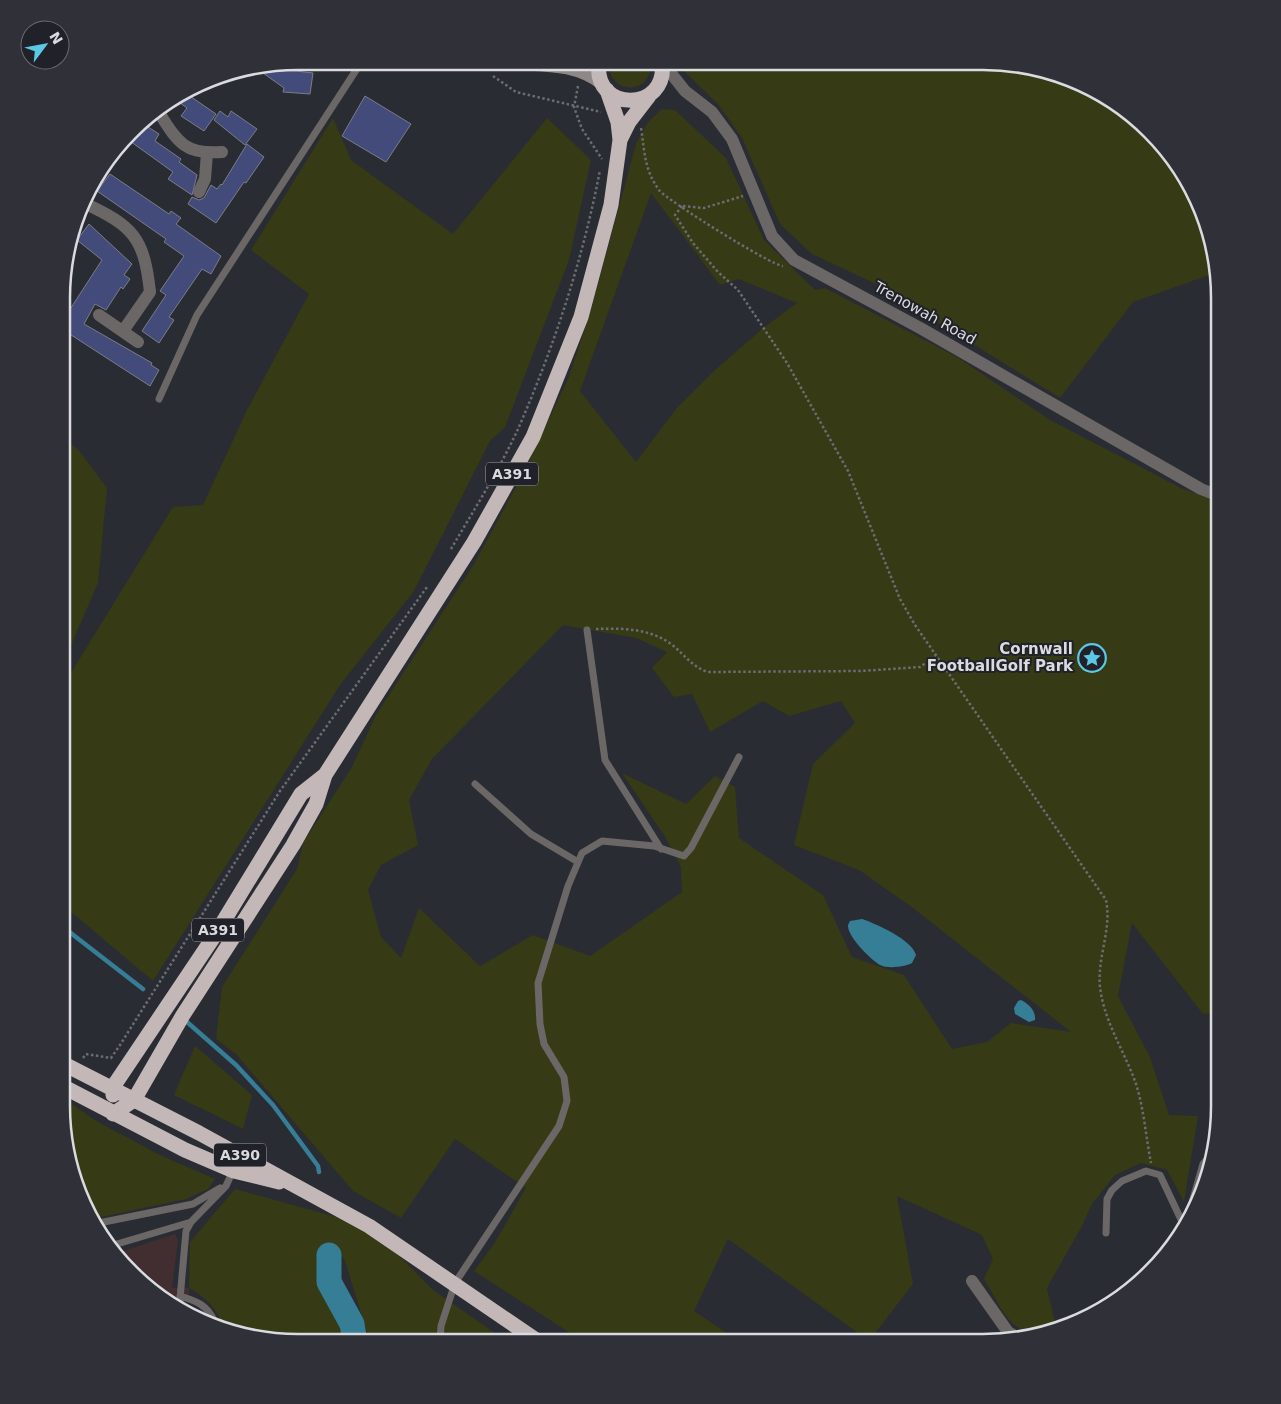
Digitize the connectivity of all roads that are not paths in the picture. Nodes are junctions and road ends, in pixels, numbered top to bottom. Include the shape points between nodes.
1 (356, 70) edge
2 (584, 70) edge
3 (599, 70) edge
4 (662, 70) edge
5 (668, 70) edge
6 (605, 88) junction
7 (654, 90) junction
8 (685, 91) junction
9 (161, 116) edge
10 (623, 117) junction
11 (222, 152) dead end
12 (207, 153) junction
13 (199, 192) dead end
14 (90, 206) edge
15 (98, 315) dead end
16 (124, 331) junction
17 (138, 342) dead end
18 (159, 399) dead end
19 (1211, 493) edge
20 (587, 630) road end
21 (739, 757) dead end
22 (325, 775) junction
23 (476, 784) dead end
24 (662, 849) junction
25 (578, 862) junction
26 (70, 1067) edge
27 (113, 1087) junction
28 (70, 1090) edge
29 (134, 1100) junction
30 (113, 1114) junction
31 (240, 1155) junction
32 (1203, 1164) edge
33 (234, 1171) junction
34 (1198, 1183) edge
35 (226, 1186) junction
36 (302, 1188) junction
37 (1181, 1218) edge
38 (102, 1222) edge
39 (191, 1222) junction
40 (1106, 1233) dead end
41 (117, 1244) edge
42 (972, 1281) dead end
43 (455, 1283) junction
44 (180, 1296) junction
45 (179, 1300) edge
46 (213, 1318) edge
47 (1009, 1333) edge
48 (440, 1334) edge
49 (528, 1334) edge

1 - 18 lane via 197,315
2 - 6 street
3 - 6 highway
4 - 7 highway
5 - 8 street, Trenowah Road
6 - 7 highway via 617,98 629,101 642,99
6 - 10 highway, A391
7 - 8 street, Trenowah Road via 665,86
7 - 10 highway
8 - 19 street, Trenowah Road via 712,112 732,138 772,236 794,260
9 - 12 street via 175,138 189,150
10 - 22 highway, A391 via 611,205 581,317 533,437 474,542
11 - 12 street
12 - 13 street via 205,179
14 - 16 street via 114,217 141,248 150,292
15 - 16 street
16 - 17 street
20 - 24 lane via 605,760
21 - 24 lane via 691,848 684,856
22 - 27 highway, A391 via 301,794 217,932
22 - 29 highway, A391 via 316,804 293,845 183,1015
23 - 25 lane via 532,834
24 - 25 lane via 602,841 582,853
25 - 43 lane via 538,983 544,1044 564,1077 567,1101 559,1126
26 - 27 highway, A390
27 - 29 highway, A390
27 - 30 highway
28 - 30 highway, A390
29 - 30 highway, A391
29 - 31 highway, A390
30 - 33 highway, A390
31 - 33 lane
31 - 36 highway, A390
32 - 34 lane
33 - 35 lane
33 - 36 highway, A390
35 - 38 lane via 193,1204
35 - 39 lane
36 - 43 highway, A390 via 369,1226
37 - 40 lane via 1160,1175 1146,1171 1122,1181 1112,1190 1107,1199
39 - 41 lane
39 - 44 lane via 186,1232
42 - 47 street
43 - 48 lane
43 - 49 highway, A390
44 - 45 lane
44 - 46 lane via 201,1303

